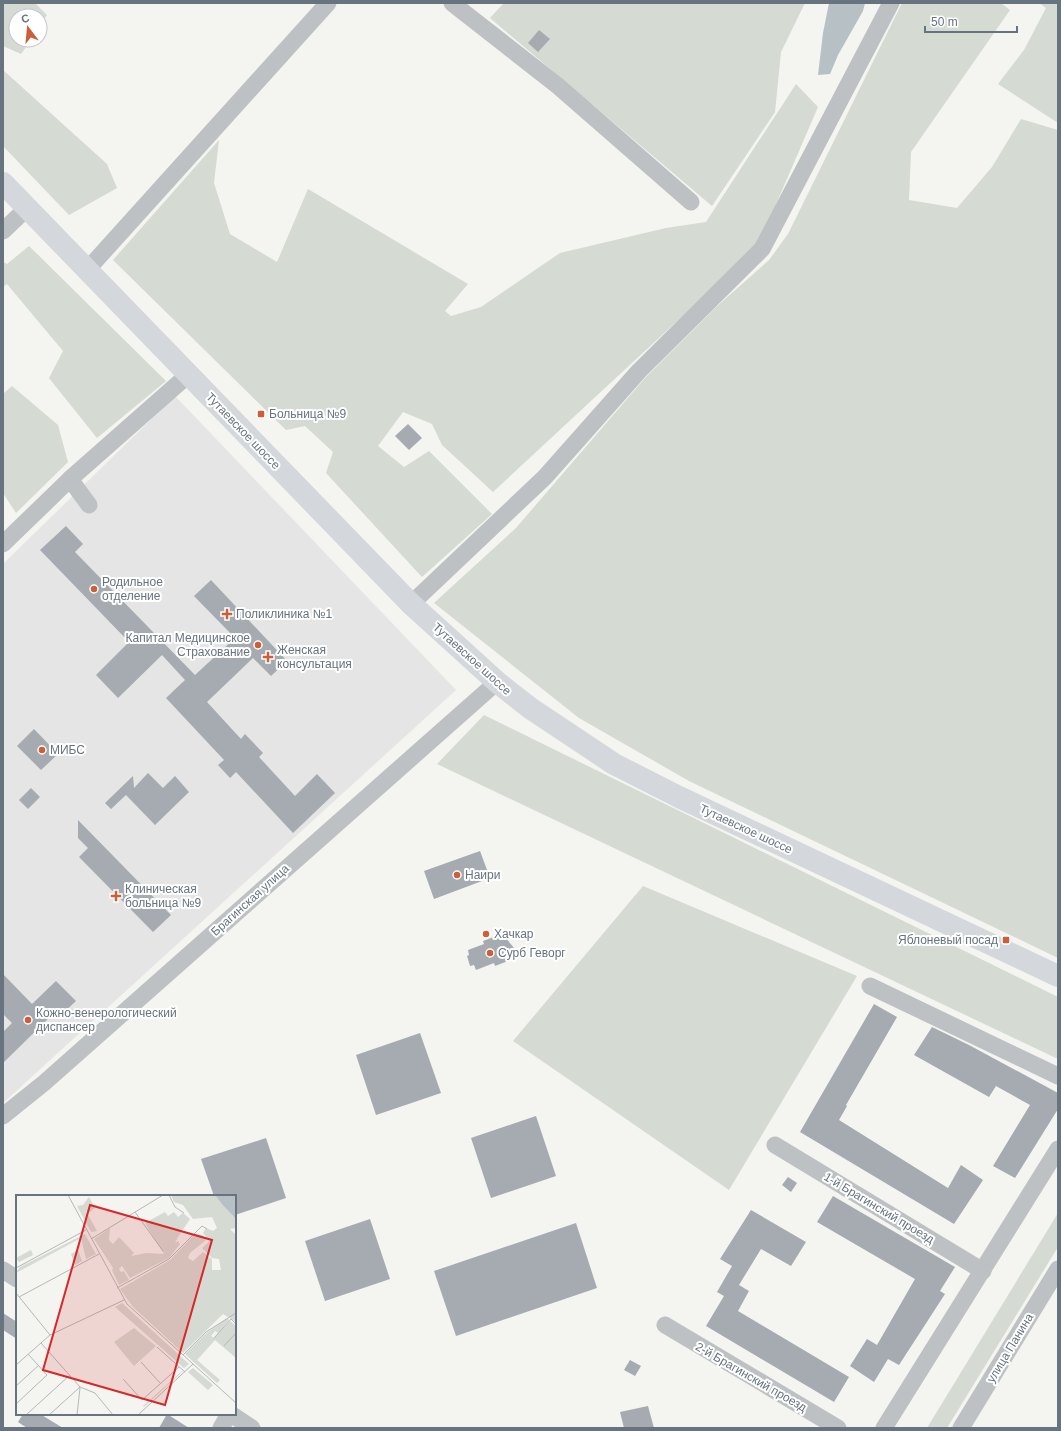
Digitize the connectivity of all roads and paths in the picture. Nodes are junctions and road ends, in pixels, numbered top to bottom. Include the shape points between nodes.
1 (328, 3) edge
2 (452, 3) edge
3 (892, 3) edge
4 (3, 183) edge
5 (691, 202) dead end
6 (28, 208) junction
7 (3, 231) edge
8 (87, 270) junction
9 (188, 375) junction
10 (70, 479) junction
11 (89, 505) dead end
12 (3, 544) edge
13 (411, 604) junction
14 (497, 682) junction
15 (1058, 976) edge
16 (870, 986) dead end
17 (1058, 1076) edge
18 (3, 1116) edge
19 (774, 1144) dead end
20 (1058, 1148) edge
21 (1058, 1269) edge
22 (3, 1270) edge
23 (983, 1271) junction
24 (16, 1278) edge
25 (665, 1325) dead end
26 (229, 1415) edge
27 (232, 1415) edge
28 (221, 1428) edge
29 (252, 1428) edge
30 (838, 1428) edge
31 (884, 1428) edge
32 (961, 1428) edge

1 - 8 street
2 - 5 street via 558,86
3 - 13 street via 762,249 639,371 544,477
4 - 6 main road, Тутаевское шоссе
6 - 7 street
6 - 8 main road, Тутаевское шоссе
8 - 9 main road, Тутаевское шоссе
9 - 10 street
9 - 13 main road, Тутаевское шоссе
10 - 11 street
10 - 12 street
13 - 14 main road, Тутаевское шоссе
14 - 15 main road, Тутаевское шоссе via 530,708 614,764
14 - 18 street, Брагинская улица via 44,1083
16 - 17 street
19 - 23 street, 1-й Брагинский проезд
20 - 23 street
21 - 32 street, улица Панина
22 - 24 street
23 - 31 street
25 - 30 street, 2-й Брагинский проезд
26 - 28 street
27 - 29 street

